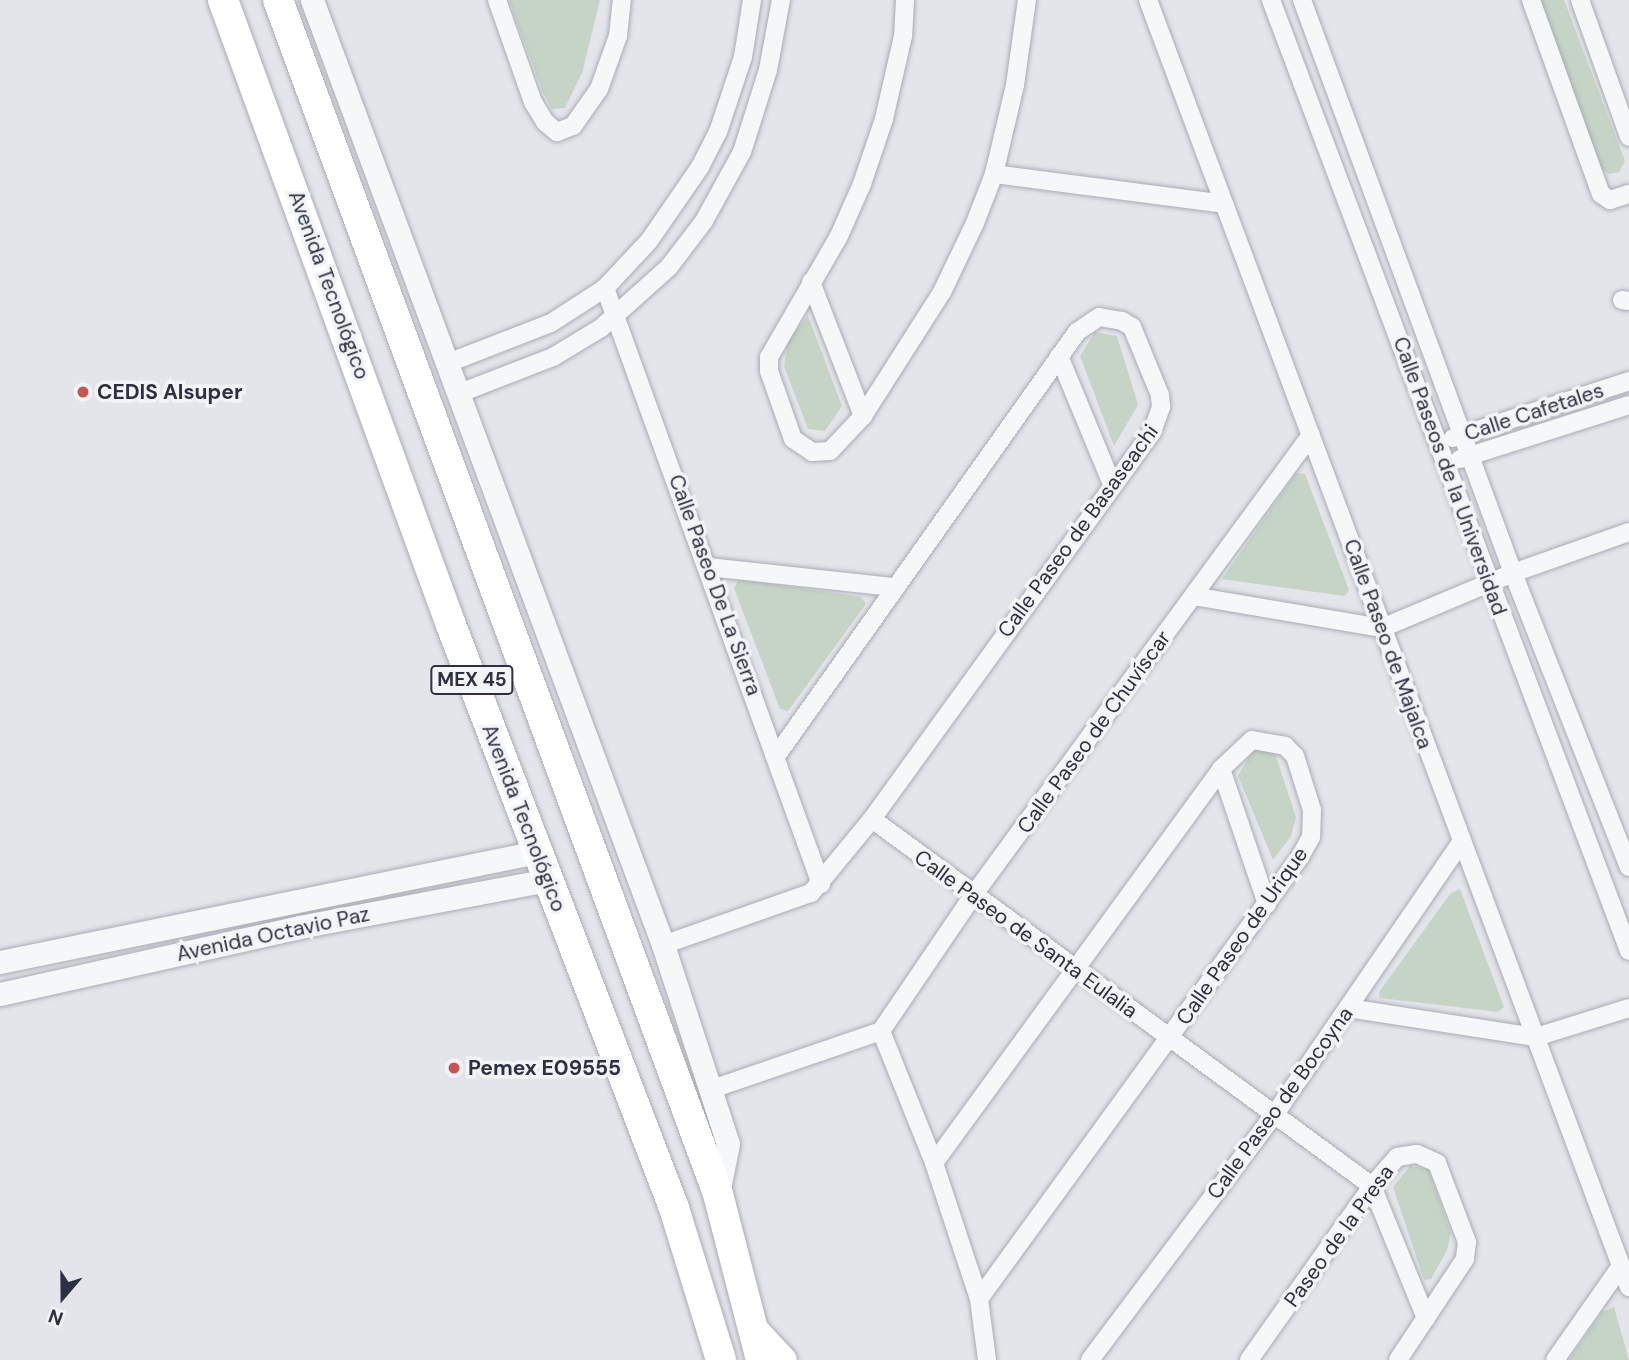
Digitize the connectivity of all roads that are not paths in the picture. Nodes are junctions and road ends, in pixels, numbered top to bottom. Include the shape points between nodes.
1 (223, 0) edge
2 (278, 0) edge
3 (312, 0) edge
4 (497, 0) edge
5 (622, 0) edge
6 (752, 0) edge
7 (781, 0) edge
8 (905, 0) edge
9 (1027, 0) edge
10 (1148, 0) edge
11 (1271, 0) edge
12 (1302, 0) edge
13 (1531, 0) edge
14 (1580, 0) edge
15 (1339, 102) junction
16 (1313, 112) junction
17 (1629, 137) edge
18 (994, 174) junction
19 (1629, 194) edge
20 (1224, 204) junction
21 (811, 282) junction
22 (605, 288) junction
23 (617, 317) junction
24 (1059, 356) junction
25 (448, 363) junction
26 (1629, 381) edge
27 (460, 393) junction
28 (1629, 405) edge
29 (863, 416) junction
30 (1311, 435) junction
31 (1464, 435) junction
32 (1440, 443) junction
33 (1471, 456) junction
34 (1447, 464) junction
35 (1112, 484) junction
36 (1629, 533) edge
37 (708, 567) junction
38 (1513, 573) junction
39 (1490, 583) junction
40 (893, 587) junction
41 (1193, 596) junction
42 (1382, 628) junction
43 (777, 755) junction
44 (1221, 769) junction
45 (872, 819) junction
46 (1622, 829) edge
47 (1462, 841) junction
48 (537, 852) junction
49 (1629, 867) edge
50 (547, 880) junction
51 (821, 884) junction
52 (972, 897) junction
53 (1267, 904) junction
54 (663, 945) junction
55 (1629, 951) edge
56 (0, 962) edge
57 (1073, 969) junction
58 (0, 994) edge
59 (1348, 1008) junction
60 (1629, 1008) edge
61 (881, 1031) junction
62 (1536, 1037) junction
63 (1170, 1039) junction
64 (712, 1089) junction
65 (1275, 1114) junction
66 (933, 1163) junction
67 (1372, 1186) junction
68 (718, 1194) junction
69 (1621, 1266) junction
70 (1629, 1287) edge
71 (979, 1299) junction
72 (1426, 1318) junction
73 (753, 1326) junction
74 (990, 1357) edge
75 (721, 1360) edge
76 (761, 1360) edge
77 (784, 1360) edge
78 (1090, 1360) edge
79 (1249, 1360) edge
80 (1398, 1360) edge
81 (1555, 1360) edge

1 - 48 main road, Avenida Tecnológico / MEX 45
2 - 68 main road, MEX 45
3 - 25 street
4 - 5 street via 533,102 557,132 573,126 599,89 618,36
6 - 22 street via 730,101 700,167 649,241
7 - 23 street via 757,110 723,189 669,267
8 - 21 street via 903,36 884,119 848,215
9 - 18 street via 1015,85
10 - 20 street, Calle Paseo de Majalca
11 - 16 street, Calle Paseos de la Universidad
12 - 15 street, Calle Paseos de la Universidad
13 - 19 street via 1601,194 1610,200
14 - 17 street
15 - 16 street
15 - 31 street, Calle Paseos de la Universidad
16 - 32 street, Calle Paseos de la Universidad
18 - 20 street
18 - 29 street via 942,292
20 - 30 street, Calle Paseo de Majalca
21 - 29 street
21 - 29 street via 768,364 793,439 802,449 830,451
22 - 23 street, Calle Paseo De La Sierra
22 - 25 street via 551,323
23 - 27 street via 553,357
23 - 37 street, Calle Paseo De La Sierra
24 - 35 street
24 - 35 street, Calle Paseo de Basaseachi via 1089,320 1111,318 1132,327 1154,375 1159,417
24 - 40 street, Calle Paseo de Basaseachi
25 - 27 street
26 - 31 street, Calle Cafetales
27 - 54 street
28 - 33 street, Calle Cafetales
30 - 41 street, Calle Paseo de Chuvíscar
30 - 42 street, Calle Paseo de Majalca
31 - 32 street, Calle Cafetales
31 - 33 street, Calle Paseos de la Universidad
32 - 34 street, Calle Paseos de la Universidad
33 - 34 street, Calle Cafetales
33 - 38 street, Calle Paseos de la Universidad
34 - 39 street, Calle Paseos de la Universidad
35 - 45 street, Calle Paseo de Basaseachi
36 - 38 street
37 - 40 street
37 - 43 street, Calle Paseo De La Sierra
38 - 39 street
38 - 46 street, Calle Paseos de la Universidad
39 - 42 street
39 - 55 street, Calle Paseos de la Universidad
40 - 43 street, Calle Paseo de Basaseachi
41 - 42 street
41 - 52 street, Calle Paseo de Chuvíscar
42 - 47 street, Calle Paseo de Majalca
43 - 51 street, Calle Paseo De La Sierra
44 - 53 street
44 - 53 street, Calle Paseo de Urique via 1245,743 1261,739 1285,746 1295,756 1304,780 1312,810 1311,837
44 - 57 street, Calle Paseo de Urique
45 - 51 street, Calle Paseo de Basaseachi
45 - 52 street, Calle Paseo de Santa Eulalia
46 - 49 street, Calle Paseos de la Universidad
47 - 59 street, Calle Paseo de Bocoyna
47 - 62 street, Calle Paseo de Majalca
48 - 50 main road, Avenida Tecnológico / MEX 45
48 - 56 street, Avenida Octavio Paz
50 - 58 street, Avenida Octavio Paz via 299,927
50 - 75 main road, Avenida Tecnológico / MEX 45 via 674,1208
51 - 54 street, Calle Paseo de Basaseachi via 800,900
52 - 57 street, Calle Paseo de Santa Eulalia
52 - 61 street, Calle Paseo de Chuvíscar
53 - 63 street, Calle Paseo de Urique
54 - 64 street
57 - 63 street, Calle Paseo de Santa Eulalia
57 - 66 street, Calle Paseo de Urique
59 - 62 street
59 - 65 street, Calle Paseo de Bocoyna
60 - 62 street
61 - 64 street
61 - 66 street
62 - 69 street, Calle Paseo de Majalca
63 - 65 street, Calle Paseo de Santa Eulalia
63 - 71 street, Calle Paseo de Urique
64 - 68 street via 728,1144
65 - 67 street, Calle Paseo de Santa Eulalia
65 - 78 street, Calle Paseo de Bocoyna
66 - 71 street
67 - 72 street
67 - 72 street, Paseo de la Presa via 1405,1154 1428,1156 1437,1163 1466,1242 1465,1259
67 - 79 street, Paseo de la Presa
68 - 73 main road, MEX 45
69 - 70 street, Calle Paseo de Majalca
69 - 81 street
71 - 74 street
72 - 80 street, Paseo de la Presa
73 - 76 main road, MEX 45
73 - 77 main road

